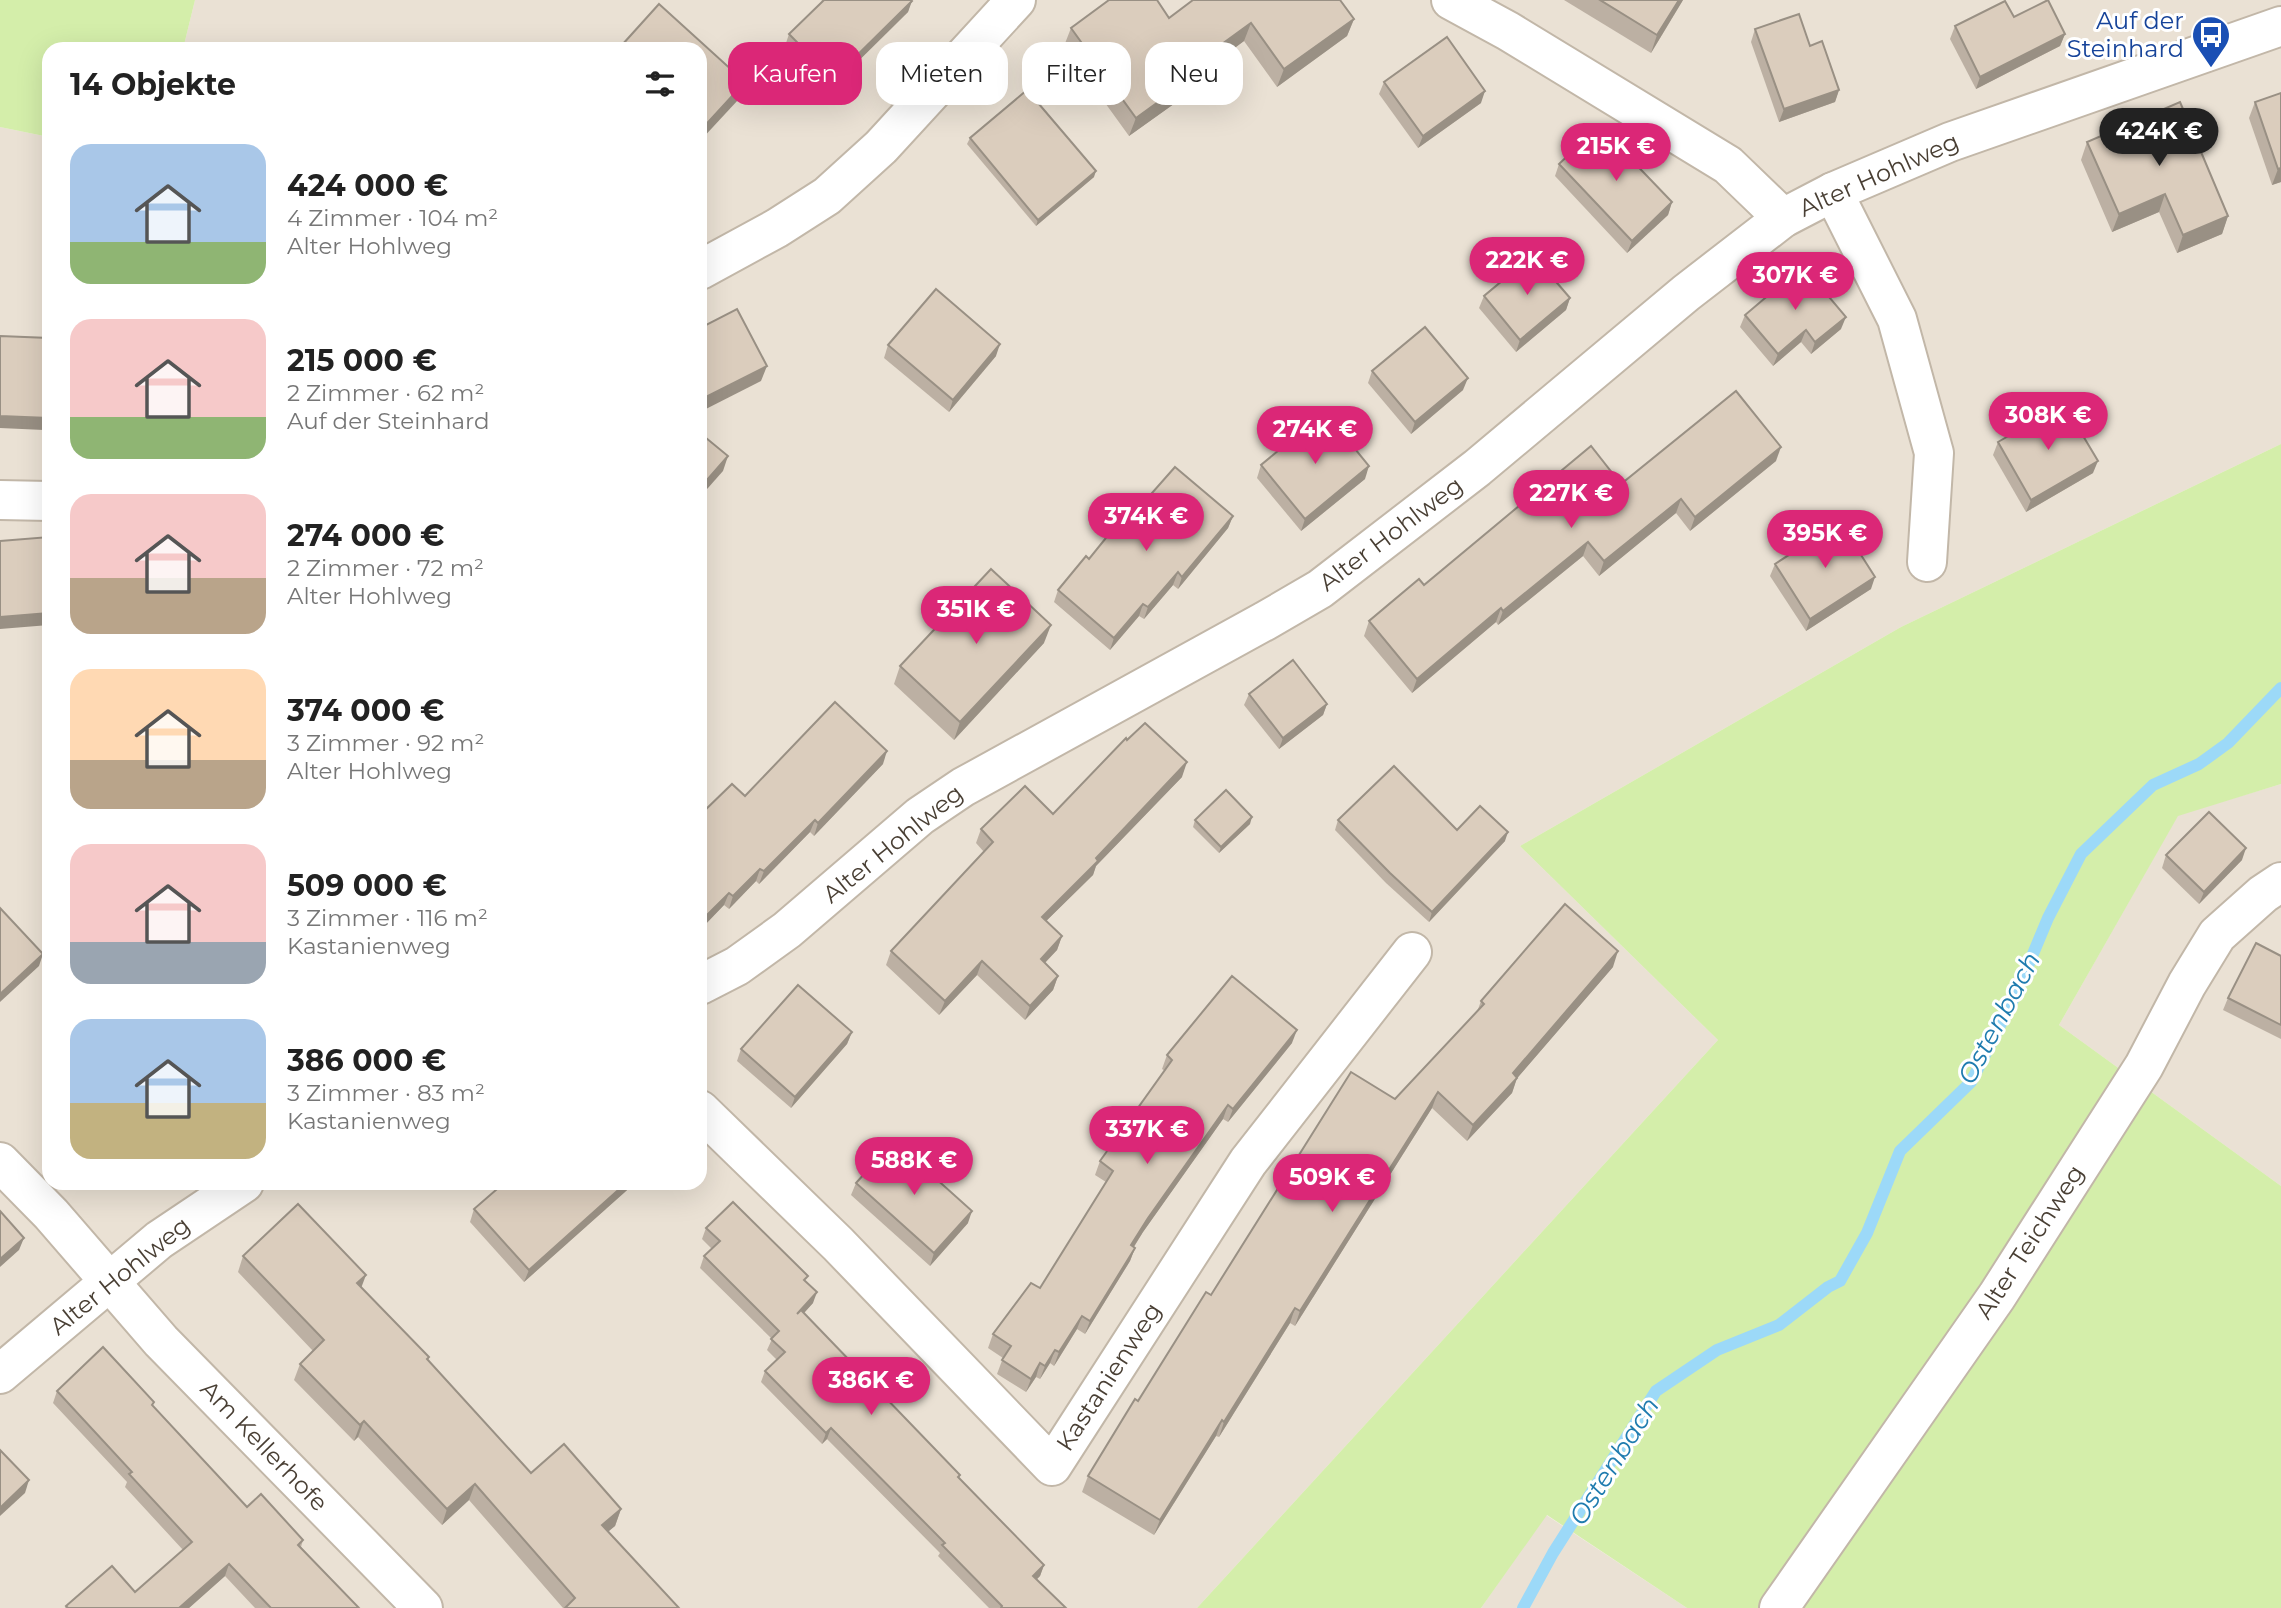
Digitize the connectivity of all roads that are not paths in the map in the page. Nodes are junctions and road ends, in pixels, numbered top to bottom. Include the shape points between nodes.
1 (1016, 0) edge
2 (1451, 0) edge
3 (2281, 26) edge
4 (1833, 192) junction
5 (1783, 218) junction
6 (707, 266) edge
7 (0, 500) edge
8 (42, 501) edge
9 (1927, 562) dead end
10 (2281, 882) edge
11 (1412, 952) dead end
12 (707, 981) edge
13 (707, 1117) edge
14 (0, 1163) edge
15 (234, 1190) edge
16 (109, 1282) junction
17 (0, 1374) edge
18 (423, 1608) edge
19 (1779, 1608) edge

1 - 6 street via 881,147 827,196
2 - 5 street via 1728,164
3 - 4 street, Alter Hohlweg via 1950,142
4 - 5 street, Alter Hohlweg
4 - 9 street via 1897,319 1934,453
5 - 12 street, Alter Hohlweg via 1477,468 1320,589 962,787 920,816 787,930
7 - 8 street
10 - 19 street, Alter Teichweg via 2217,935 2144,1066 1997,1296
11 - 13 street, Kastanienweg via 1248,1162 1052,1466 838,1244
14 - 16 street, Am Kellerhofe
15 - 16 street, Alter Hohlweg
16 - 17 street, Alter Hohlweg
16 - 18 street, Am Kellerhofe

